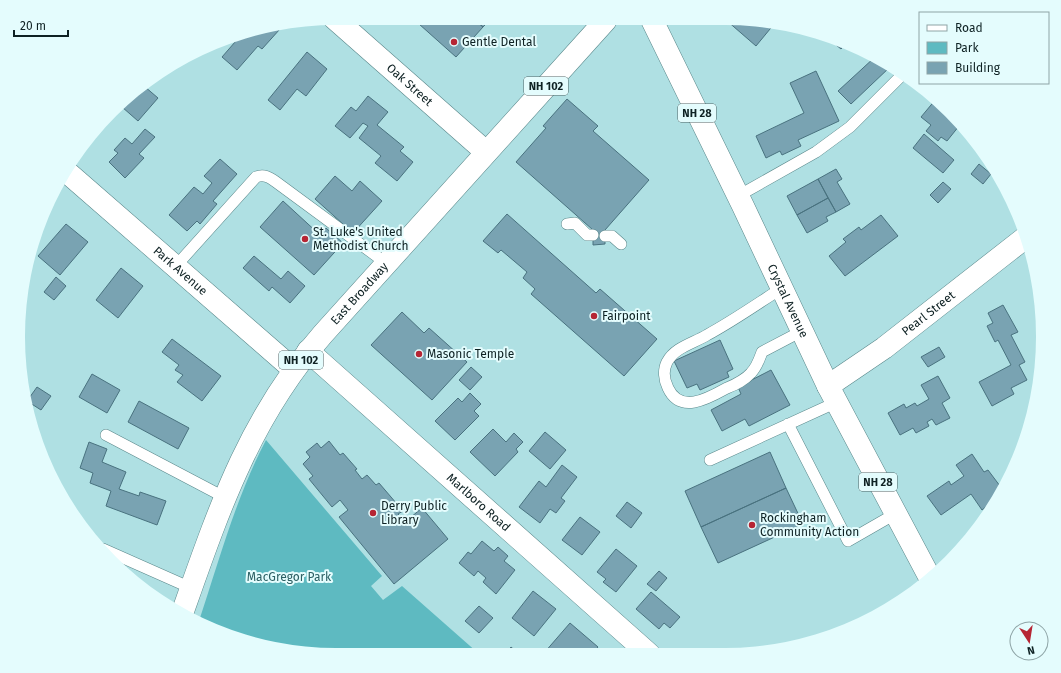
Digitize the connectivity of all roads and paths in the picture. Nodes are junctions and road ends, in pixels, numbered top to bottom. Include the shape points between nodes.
1 (341, 25) edge
2 (601, 25) edge
3 (654, 25) edge
4 (899, 78) edge
5 (486, 152) junction
6 (70, 175) edge
7 (738, 196) junction
8 (567, 224) dead end
9 (593, 235) dead end
10 (605, 236) dead end
11 (1021, 241) edge
12 (621, 244) dead end
13 (386, 263) junction
14 (175, 267) junction
15 (782, 288) junction
16 (802, 331) junction
17 (308, 351) junction
18 (293, 369) junction
19 (833, 394) junction
20 (788, 424) junction
21 (106, 435) dead end
22 (710, 460) dead end
23 (224, 497) junction
24 (895, 514) junction
25 (112, 553) edge
26 (927, 573) edge
27 (191, 588) junction
28 (183, 607) edge
29 (641, 648) edge

1 - 5 main road, Oak Street
2 - 5 main road, East Broadway / NH 102
3 - 7 main road, Crystal Avenue / NH 28
4 - 7 lane via 850,127 816,152
5 - 13 main road, East Broadway / NH 102
6 - 14 main road, Park Avenue
7 - 15 main road, Crystal Avenue / NH 28
8 - 9 lane via 575,223 588,235
10 - 12 lane via 612,236
11 - 19 main road, Pearl Street via 884,348
13 - 14 lane via 268,176 261,175 256,177
13 - 17 main road, East Broadway / NH 102
14 - 18 main road, Park Avenue
15 - 16 main road, Crystal Avenue / NH 28
15 - 16 lane via 707,336 674,353 664,370 668,388 674,397 682,402 705,400 751,374 762,352
16 - 19 main road, Crystal Avenue / NH 28
17 - 18 main road, East Broadway / NH 102
17 - 29 main road, Marlboro Road
18 - 23 main road, East Broadway / NH 102 via 241,457
19 - 20 lane
19 - 24 main road, Crystal Avenue / NH 28
20 - 22 lane
20 - 24 lane via 848,541
21 - 23 lane
23 - 27 main road, East Broadway / NH 102
24 - 26 main road, Crystal Avenue / NH 28
25 - 27 lane
27 - 28 main road, East Broadway / NH 102

